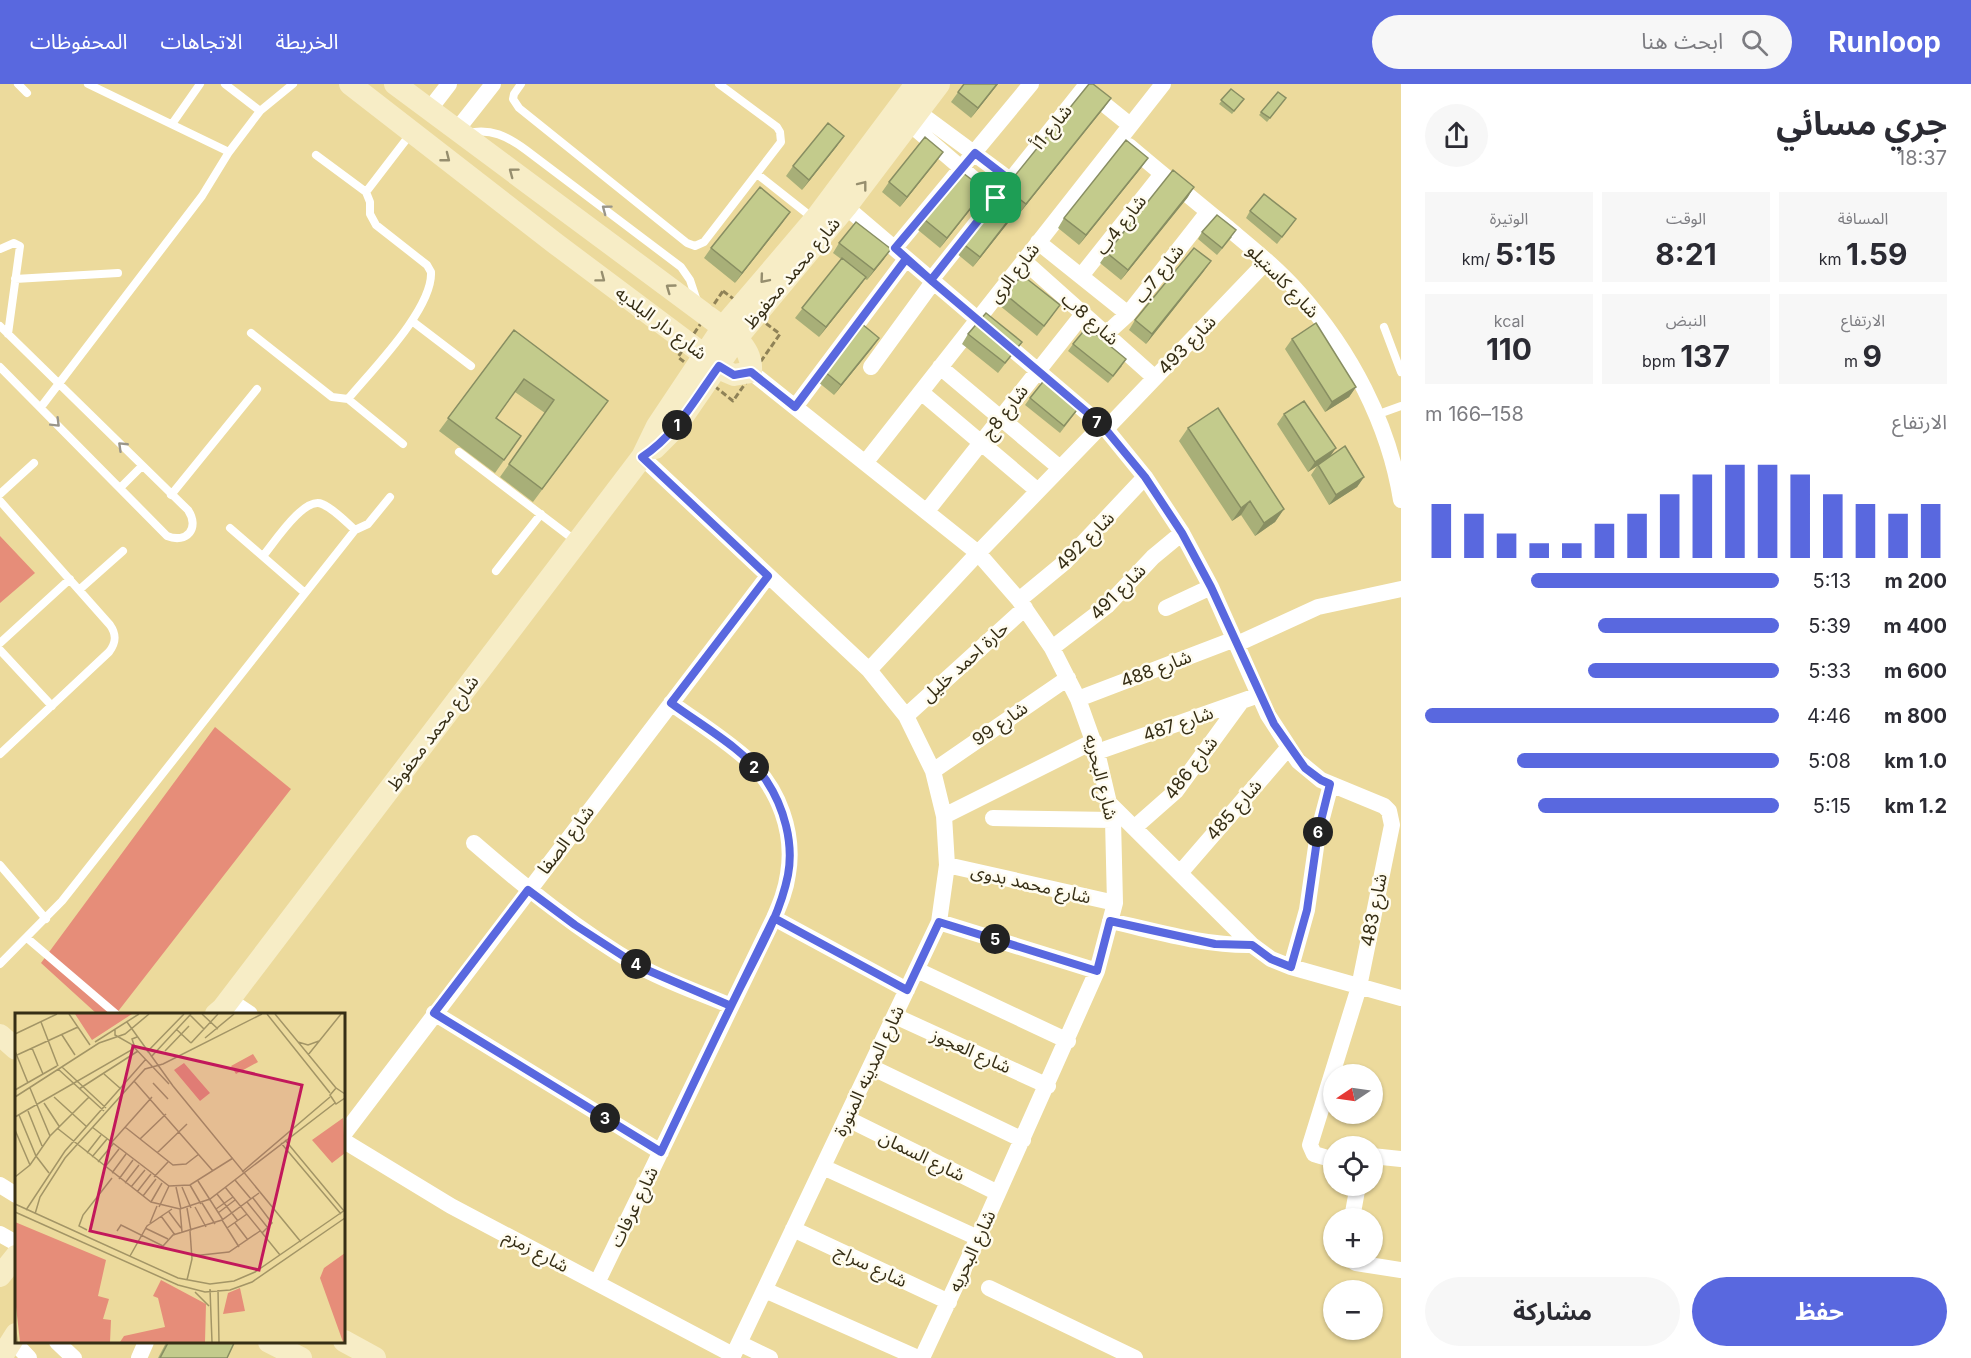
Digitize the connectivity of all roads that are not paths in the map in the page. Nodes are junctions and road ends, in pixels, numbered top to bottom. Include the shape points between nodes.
1 (18, 84) edge
2 (88, 84) edge
3 (200, 84) edge
4 (225, 84) edge
5 (293, 84) edge
6 (350, 84) edge
7 (395, 84) edge
8 (449, 84) edge
9 (493, 84) edge
10 (521, 84) edge
11 (719, 84) edge
12 (916, 84) edge
13 (939, 84) edge
14 (1031, 84) edge
15 (1162, 84) edge
16 (1082, 86) edge
17 (27, 93) dead end
18 (418, 98) edge
19 (260, 111) junction
20 (914, 118) junction
21 (172, 124) junction
22 (412, 132) junction
23 (1125, 132) junction
24 (459, 133) junction
25 (229, 152) junction
26 (975, 153) junction
27 (316, 155) dead end
28 (962, 169) junction
29 (757, 174) junction
30 (1162, 174) junction
31 (1010, 180) junction
32 (366, 192) junction
33 (996, 198) junction
34 (846, 207) junction
35 (1208, 212) junction
36 (574, 218) junction
37 (814, 219) junction
38 (1038, 242) junction
39 (556, 244) junction
40 (801, 248) junction
41 (0, 249) edge
42 (901, 253) junction
43 (1024, 261) junction
44 (1267, 261) junction
45 (118, 273) dead end
46 (1081, 276) junction
47 (15, 279) junction
48 (932, 281) junction
49 (700, 310) junction
50 (1083, 314) junction
51 (1128, 314) junction
52 (978, 319) junction
53 (412, 321) junction
54 (0, 326) edge
55 (856, 327) junction
56 (1384, 327) dead end
57 (251, 333) dead end
58 (730, 333) junction
59 (8, 334) junction
60 (1106, 334) junction
61 (884, 349) junction
62 (712, 361) junction
63 (0, 366) edge
64 (471, 366) dead end
65 (871, 367) dead end
66 (940, 367) junction
67 (1038, 371) junction
68 (751, 372) junction
69 (1401, 372) edge
70 (1155, 378) junction
71 (59, 384) junction
72 (257, 389) dead end
73 (921, 392) junction
74 (348, 399) junction
75 (1401, 406) edge
76 (40, 407) junction
77 (795, 407) junction
78 (1376, 415) junction
79 (1000, 418) junction
80 (1104, 427) junction
81 (981, 443) junction
82 (403, 444) dead end
83 (459, 452) dead end
84 (642, 457) junction
85 (34, 463) dead end
86 (865, 463) junction
87 (142, 466) junction
88 (1060, 468) junction
89 (1145, 477) junction
90 (120, 488) junction
91 (1038, 491) junction
92 (0, 494) edge
93 (171, 495) junction
94 (390, 497) dead end
95 (1401, 500) edge
96 (0, 501) edge
97 (927, 512) junction
98 (541, 514) junction
99 (230, 528) dead end
100 (355, 530) junction
101 (1182, 533) junction
102 (577, 542) junction
103 (123, 551) dead end
104 (978, 553) junction
105 (263, 556) junction
106 (496, 571) dead end
107 (768, 576) junction
108 (70, 579) junction
109 (1211, 587) junction
110 (1401, 589) edge
111 (79, 590) junction
112 (305, 593) junction
113 (1022, 604) junction
114 (1166, 608) dead end
115 (1236, 641) junction
116 (0, 643) edge
117 (1052, 648) junction
118 (0, 650) edge
119 (869, 670) junction
120 (1068, 678) junction
121 (1259, 695) junction
122 (1078, 699) junction
123 (1241, 702) junction
124 (671, 703) junction
125 (52, 706) junction
126 (906, 716) junction
127 (1096, 747) junction
128 (1289, 747) junction
129 (0, 754) edge
130 (933, 771) junction
131 (1330, 784) junction
132 (1109, 803) junction
133 (944, 816) junction
134 (993, 818) dead end
135 (1113, 820) junction
136 (1134, 828) junction
137 (474, 843) dead end
138 (0, 865) edge
139 (946, 865) junction
140 (1180, 873) junction
141 (528, 890) junction
142 (1114, 903) junction
143 (774, 918) junction
144 (46, 919) junction
145 (1110, 921) junction
146 (939, 922) junction
147 (27, 938) junction
148 (1252, 945) junction
149 (0, 964) edge
150 (1291, 967) junction
151 (917, 970) junction
152 (1097, 971) junction
153 (1359, 987) junction
154 (907, 990) junction
155 (1401, 998) edge
156 (731, 1006) junction
157 (222, 1009) edge
158 (115, 1013) edge
159 (244, 1013) edge
160 (434, 1013) junction
161 (895, 1016) junction
162 (0, 1035) edge
163 (1068, 1041) junction
164 (15, 1048) edge
165 (871, 1067) junction
166 (1048, 1086) junction
167 (846, 1118) junction
168 (345, 1133) edge
169 (1023, 1140) junction
170 (345, 1142) edge
171 (661, 1152) junction
172 (1323, 1157) edge
173 (1383, 1157) edge
174 (1401, 1159) edge
175 (823, 1167) junction
176 (0, 1185) edge
177 (998, 1193) junction
178 (15, 1194) edge
179 (794, 1229) junction
180 (0, 1234) edge
181 (978, 1238) junction
182 (15, 1242) edge
183 (15, 1257) edge
184 (1383, 1267) edge
185 (1401, 1270) edge
186 (0, 1276) edge
187 (597, 1284) junction
188 (989, 1288) dead end
189 (765, 1290) junction
190 (949, 1302) junction
191 (345, 1342) edge
192 (59, 1343) edge
193 (145, 1343) edge
194 (273, 1343) edge
195 (7, 1345) edge
196 (735, 1352) edge
197 (29, 1358) edge
198 (74, 1358) edge
199 (139, 1358) edge
200 (301, 1358) edge
201 (375, 1358) edge
202 (770, 1358) edge
203 (920, 1358) edge
204 (1135, 1358) edge

1 - 17 lane
2 - 21 lane
3 - 21 lane
4 - 19 lane
5 - 19 lane
6 - 22 street, شارع دار البلديه
7 - 18 street, شارع دار البلديه
8 - 18 street
9 - 24 street
10 - 29 lane via 513,99 519,108 691,245 704,242
11 - 29 lane via 780,132 781,142
12 - 37 street, شارع محمد محفوظ
13 - 20 street, شارع محمد محفوظ
14 - 26 street
15 - 23 street, شارع الرى
16 - 23 street, شارع كاستيلو
16 - 31 street, شارع 1أ
18 - 24 street, شارع دار البلديه
19 - 25 lane
20 - 26 street
20 - 28 street
34 -> 20 street, شارع محمد محفوظ
21 - 25 lane
22 - 32 lane
22 -> 39 street, شارع دار البلديه
23 - 30 street, شارع كاستيلو
23 - 38 street, شارع الرى
36 -> 24 street, شارع دار البلديه
49 -> 24 lane via 697,294 681,267 526,150 487,130
25 - 71 lane via 202,196
26 - 28 street
26 - 31 street
27 - 32 lane
28 - 33 street
28 - 42 street
29 - 37 lane
30 - 35 street, شارع كاستيلو
30 - 46 street, شارع 4ب
31 - 33 street, شارع 1أ
32 - 53 lane via 376,225 431,272
33 - 48 street, شارع 1أ
34 - 40 street, شارع محمد محفوظ
34 - 42 street
35 - 44 street, شارع كاستيلو
35 - 51 street, شارع 7ب
36 - 39 street
49 -> 36 street, شارع دار البلديه
37 - 40 street, شارع محمد محفوظ
38 - 43 street, شارع الرى
38 - 46 street
39 -> 62 street, شارع دار البلديه
40 - 58 street, شارع محمد محفوظ
41 - 47 lane via 19,244
42 - 48 street
42 - 55 street
43 - 50 street, شارع 8ب
43 - 52 street, شارع الرى
44 - 70 street, شارع 493
44 - 78 street, شارع كاستيلو via 1327,328 1365,389
45 - 47 lane
46 - 51 street
47 - 59 lane
48 - 52 street
48 - 61 street, شارع 1أ
49 - 58 street, شارع دار البلديه
50 - 60 street, شارع 8ب
50 - 67 street, شارع 8ج
51 - 60 street, شارع 7ب
52 - 66 street, شارع الرى
52 - 67 street
53 - 64 lane
53 - 74 lane
54 - 59 lane
55 - 61 street
55 - 77 street
56 - 69 lane
57 - 74 lane via 332,397
58 - 62 street, شارع محمد محفوظ
58 - 68 street, شارع دار البلديه via 748,352
59 - 71 lane
60 - 70 street, شارع 8ب
61 - 65 street, شارع 1أ
62 - 68 street, شارع دار البلديه via 734,375
62 - 84 street, شارع محمد محفوظ via 657,426
63 - 76 lane
66 - 73 street, شارع الرى
66 - 79 street
67 - 79 street, شارع 8ج
67 - 80 street
68 - 77 street, شارع البحريه
70 - 80 street, شارع 493
71 - 76 lane
87 -> 71 lane
72 - 93 lane
73 - 81 street
73 - 86 street, شارع الرى
74 - 82 lane
75 - 78 lane
76 -> 90 lane
77 - 86 street, شارع البحريه
78 - 95 street, شارع كاستيلو
79 - 81 street, شارع 8ج
79 - 88 street
80 - 88 street, شارع 493
80 - 89 street
81 - 91 street
81 - 97 street, شارع 8ج
83 - 98 lane
84 - 102 street, شارع محمد محفوظ
84 - 107 street, شارع المدينه المنورة
85 - 92 lane
86 - 97 street, شارع البحريه
87 - 90 lane
87 - 93 lane
88 - 91 street, شارع 493
89 - 101 street
89 - 113 street, شارع 492
90 - 93 lane via 167,536 183,538 190,533 192,517
91 - 104 street, شارع 493
94 - 100 lane via 368,524
96 - 108 lane
97 - 104 street, شارع البحريه
98 - 102 lane
98 - 106 lane
99 - 105 lane
100 - 105 lane via 324,504 312,502 302,508
100 - 112 lane
101 - 109 street
101 - 117 street, شارع 491 via 1153,557 1107,606
102 - 157 street, شارع محمد محفوظ
103 - 111 lane
104 - 113 street, شارع البحريه
104 - 119 street, شارع 493
105 - 112 lane
107 - 119 street, شارع المدينه المنورة
107 - 124 street, شارع الصفا
108 - 111 lane
108 - 116 lane
109 - 114 street
109 - 115 street
110 - 115 street, شارع 488 via 1318,607
111 - 125 lane via 110,625 116,639 109,652
112 - 144 lane
113 - 117 street, شارع البحريه
113 - 126 street, حارة احمد خليل
115 - 121 street
115 - 122 street, شارع 488
117 - 120 street, شارع البحريه
118 - 125 lane
119 - 126 street, شارع المدينه المنورة
120 - 122 street, شارع البحريه
120 - 130 street, شارع 99
121 - 123 street, شارع 487
121 - 128 street
122 - 127 street, شارع البحريه
123 - 127 street, شارع 487
123 - 136 street, شارع 486 via 1176,791
124 - 141 street, شارع الصفا
124 - 143 street, شارع عرفات via 749,762 778,801 789,849 788,874
125 - 129 lane
126 - 130 street, شارع المدينه المنورة
127 - 132 street, شارع البحريه
127 - 133 street, شارع 487
128 - 131 street via 1305,768
128 - 140 street, شارع 485
130 - 133 street, شارع المدينه المنورة
131 - 150 street via 1318,833 1307,910
131 - 153 street, شارع 483 via 1378,802 1389,811 1392,825
132 - 135 street, شارع البحريه
132 - 136 street
133 - 139 street, شارع المدينه المنورة
134 - 135 street
135 - 142 street, شارع البحريه
136 - 140 street
137 - 141 street
138 - 144 lane
139 - 142 street, شارع محمد بدوى
139 - 146 street, شارع المدينه المنورة
140 - 148 street
141 - 156 street via 640,967
141 - 160 street, شارع الصفا
142 - 145 street, شارع البحريه
143 - 154 street
143 - 156 street, شارع عرفات
144 - 147 lane
145 - 148 street via 1215,944
145 - 152 street, شارع البحريه
146 - 151 street, شارع المدينه المنورة
146 - 152 street
147 - 149 lane
147 - 158 lane
148 - 150 street
150 - 153 street
151 - 154 street, شارع المدينه المنورة
151 - 163 street
152 - 163 street, شارع البحريه
153 - 155 street
153 - 172 street, شارع 483 via 1310,1145 1314,1154
154 - 161 street, شارع المدينه المنورة
156 - 171 street, شارع عرفات
157 - 159 street
160 - 168 street, شارع الصفا
160 - 171 street
161 - 165 street, شارع المدينه المنورة
161 - 166 street, شارع العجوز
162 - 164 street
163 - 166 street, شارع البحريه
165 - 167 street, شارع المدينه المنورة
165 - 169 street
166 - 169 street, شارع البحريه
167 - 175 street, شارع المدينه المنورة
167 - 177 street, شارع السمان
169 - 177 street, شارع البحريه
170 - 187 street, شارع زمزم via 451,1206
171 - 187 street, شارع عرفات
173 - 174 street
175 - 179 street, شارع المدينه المنورة
175 - 181 street
176 - 178 street
177 - 181 street, شارع البحريه
179 - 189 street, شارع المدينه المنورة
179 - 190 street, شارع سراج
180 - 182 street
181 - 190 street, شارع البحريه
183 - 186 street
184 - 185 street
187 - 196 street, شارع زمزم
188 - 204 street
189 - 196 street, شارع المدينه المنورة
189 - 203 street
190 - 203 street, شارع البحريه
191 - 201 street
192 - 198 street
193 - 199 street
194 - 200 street
195 - 197 street
196 - 202 street, شارع زمزم

